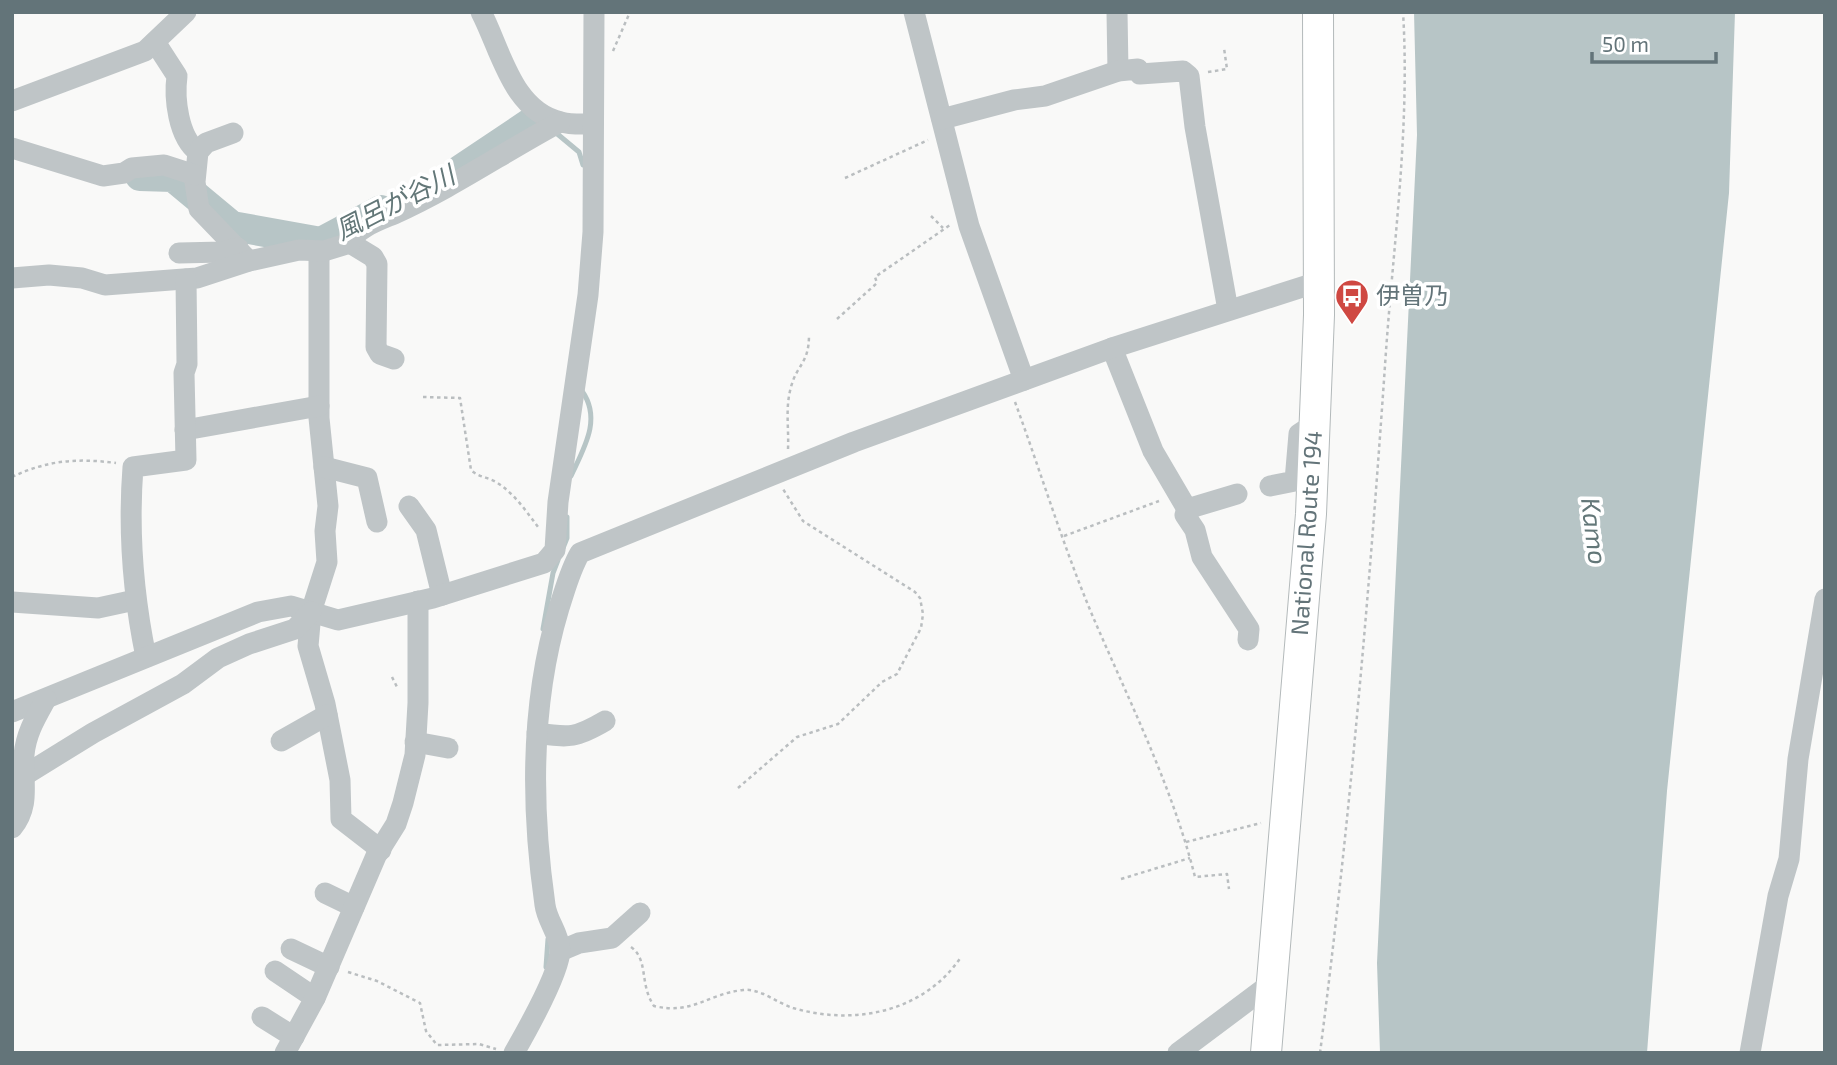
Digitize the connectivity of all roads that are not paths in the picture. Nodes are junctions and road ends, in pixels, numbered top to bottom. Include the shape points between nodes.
1 (186, 12) edge
2 (481, 12) edge
3 (594, 12) edge
4 (914, 12) edge
5 (1117, 12) edge
6 (1318, 12) edge
7 (155, 42) junction
8 (1118, 71) junction
9 (12, 101) edge
10 (942, 119) junction
11 (560, 122) junction
12 (593, 124) junction
13 (233, 133) dead end
14 (12, 148) edge
15 (198, 152) junction
16 (195, 174) junction
17 (351, 243) junction
18 (318, 251) junction
19 (179, 253) dead end
20 (243, 255) junction
21 (12, 278) edge
22 (186, 279) junction
23 (1318, 282) junction
24 (1228, 310) junction
25 (1112, 348) junction
26 (394, 359) dead end
27 (1017, 383) junction
28 (319, 406) junction
29 (1314, 425) junction
30 (185, 430) junction
31 (324, 467) junction
32 (1270, 486) dead end
33 (1237, 494) dead end
34 (410, 506) dead end
35 (1187, 509) junction
36 (377, 522) dead end
37 (565, 556) junction
38 (442, 595) junction
39 (1825, 599) edge
40 (135, 600) junction
41 (418, 601) junction
42 (12, 602) edge
43 (311, 612) junction
44 (1248, 640) dead end
45 (146, 657) junction
46 (46, 698) junction
47 (12, 712) edge
48 (327, 715) junction
49 (605, 721) dead end
50 (537, 733) junction
51 (281, 741) dead end
52 (415, 742) junction
53 (448, 748) dead end
54 (19, 780) edge
55 (12, 828) edge
56 (381, 850) junction
57 (325, 893) dead end
58 (354, 907) junction
59 (640, 913) dead end
60 (291, 949) dead end
61 (560, 951) junction
62 (329, 967) junction
63 (275, 971) dead end
64 (1273, 982) junction
65 (315, 998) junction
66 (262, 1017) dead end
67 (289, 1045) edge
68 (514, 1053) edge
69 (1178, 1053) edge
70 (1266, 1053) edge
71 (1750, 1053) edge

1 - 7 street
2 - 11 street via 517,90 532,107
3 - 12 street
4 - 10 street
5 - 8 street
6 - 23 highway, National Route 194
7 - 9 street via 145,51
7 - 15 street via 177,76 175,92 182,123
8 - 10 street via 1045,96
8 - 24 street via 1183,71 1189,76
10 - 27 street
11 - 12 street
11 - 17 street via 437,195 379,220 353,236
12 - 37 street via 588,295 558,502
13 - 15 street via 206,143
14 - 16 street via 103,176 164,165
15 - 16 street
16 - 20 street via 199,209
17 - 18 street
17 - 26 street via 377,264 376,347 380,354
18 - 20 street
18 - 28 street
19 - 20 street
20 - 22 street via 214,275
21 - 22 street via 49,275 105,285
22 - 30 street
23 - 24 street
23 - 29 highway, National Route 194
24 - 25 street
25 - 27 street
25 - 35 street via 1153,451
27 - 37 street
28 - 30 street
28 - 31 street
29 - 32 street via 1299,433 1295,481
29 - 64 highway, National Route 194 via 1311,514
30 - 40 street via 186,460 133,467 130,540
31 - 36 street via 367,478
31 - 43 street via 327,562
33 - 35 street
34 - 38 street via 426,530
35 - 44 street via 1185,515 1195,530 1202,557 1249,629
37 - 38 street
37 - 50 street
38 - 41 street
39 - 71 street via 1798,760 1789,859
40 - 42 street via 97,608
40 - 45 street
41 - 43 street via 338,620
41 - 52 street
43 - 45 street via 291,606 258,612
43 - 48 street via 308,646
43 - 54 street via 295,629 218,658 183,684
45 - 46 street
46 - 47 street
46 - 54 street via 26,742
48 - 51 street
48 - 56 street via 340,780 341,819
49 - 50 street via 579,736
50 - 61 street via 534,778 545,909
52 - 53 street
52 - 56 street via 400,813
54 - 55 street via 22,815
56 - 58 street
57 - 58 street
58 - 62 street
59 - 61 street via 612,938
60 - 62 street
61 - 68 street via 536,1013
62 - 65 street
63 - 65 street
64 - 69 street
64 - 70 highway, National Route 194
65 - 67 street
66 - 67 street

